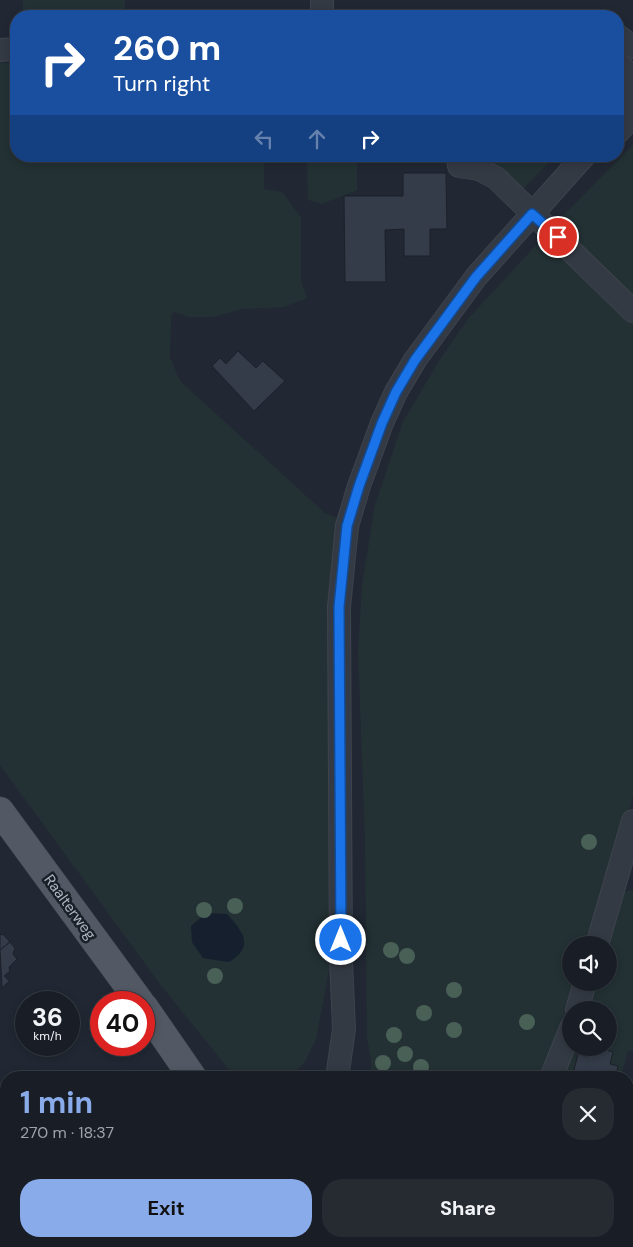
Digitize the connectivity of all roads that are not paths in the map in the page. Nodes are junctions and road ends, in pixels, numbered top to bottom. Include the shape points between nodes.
1 (624, 69) edge
2 (633, 78) edge
3 (633, 92) edge
4 (624, 102) edge
5 (633, 116) edge
6 (624, 126) edge
7 (459, 162) edge
8 (580, 162) edge
9 (532, 214) junction
10 (633, 311) edge
11 (0, 812) edge
12 (633, 821) edge
13 (600, 936) edge
14 (132, 991) edge
15 (155, 1023) edge
16 (562, 1050) edge
17 (188, 1071) edge
18 (338, 1071) edge
19 (554, 1071) edge

1 - 2 street
3 - 4 street
5 - 6 street
7 - 9 street via 459,166 479,169 496,178
8 - 9 street
9 - 10 street
9 - 18 street via 476,277 415,360 396,392 382,423 347,526 339,607 344,1029
11 - 14 main road, Raalterweg
12 - 13 street
15 - 17 main road
16 - 19 street

